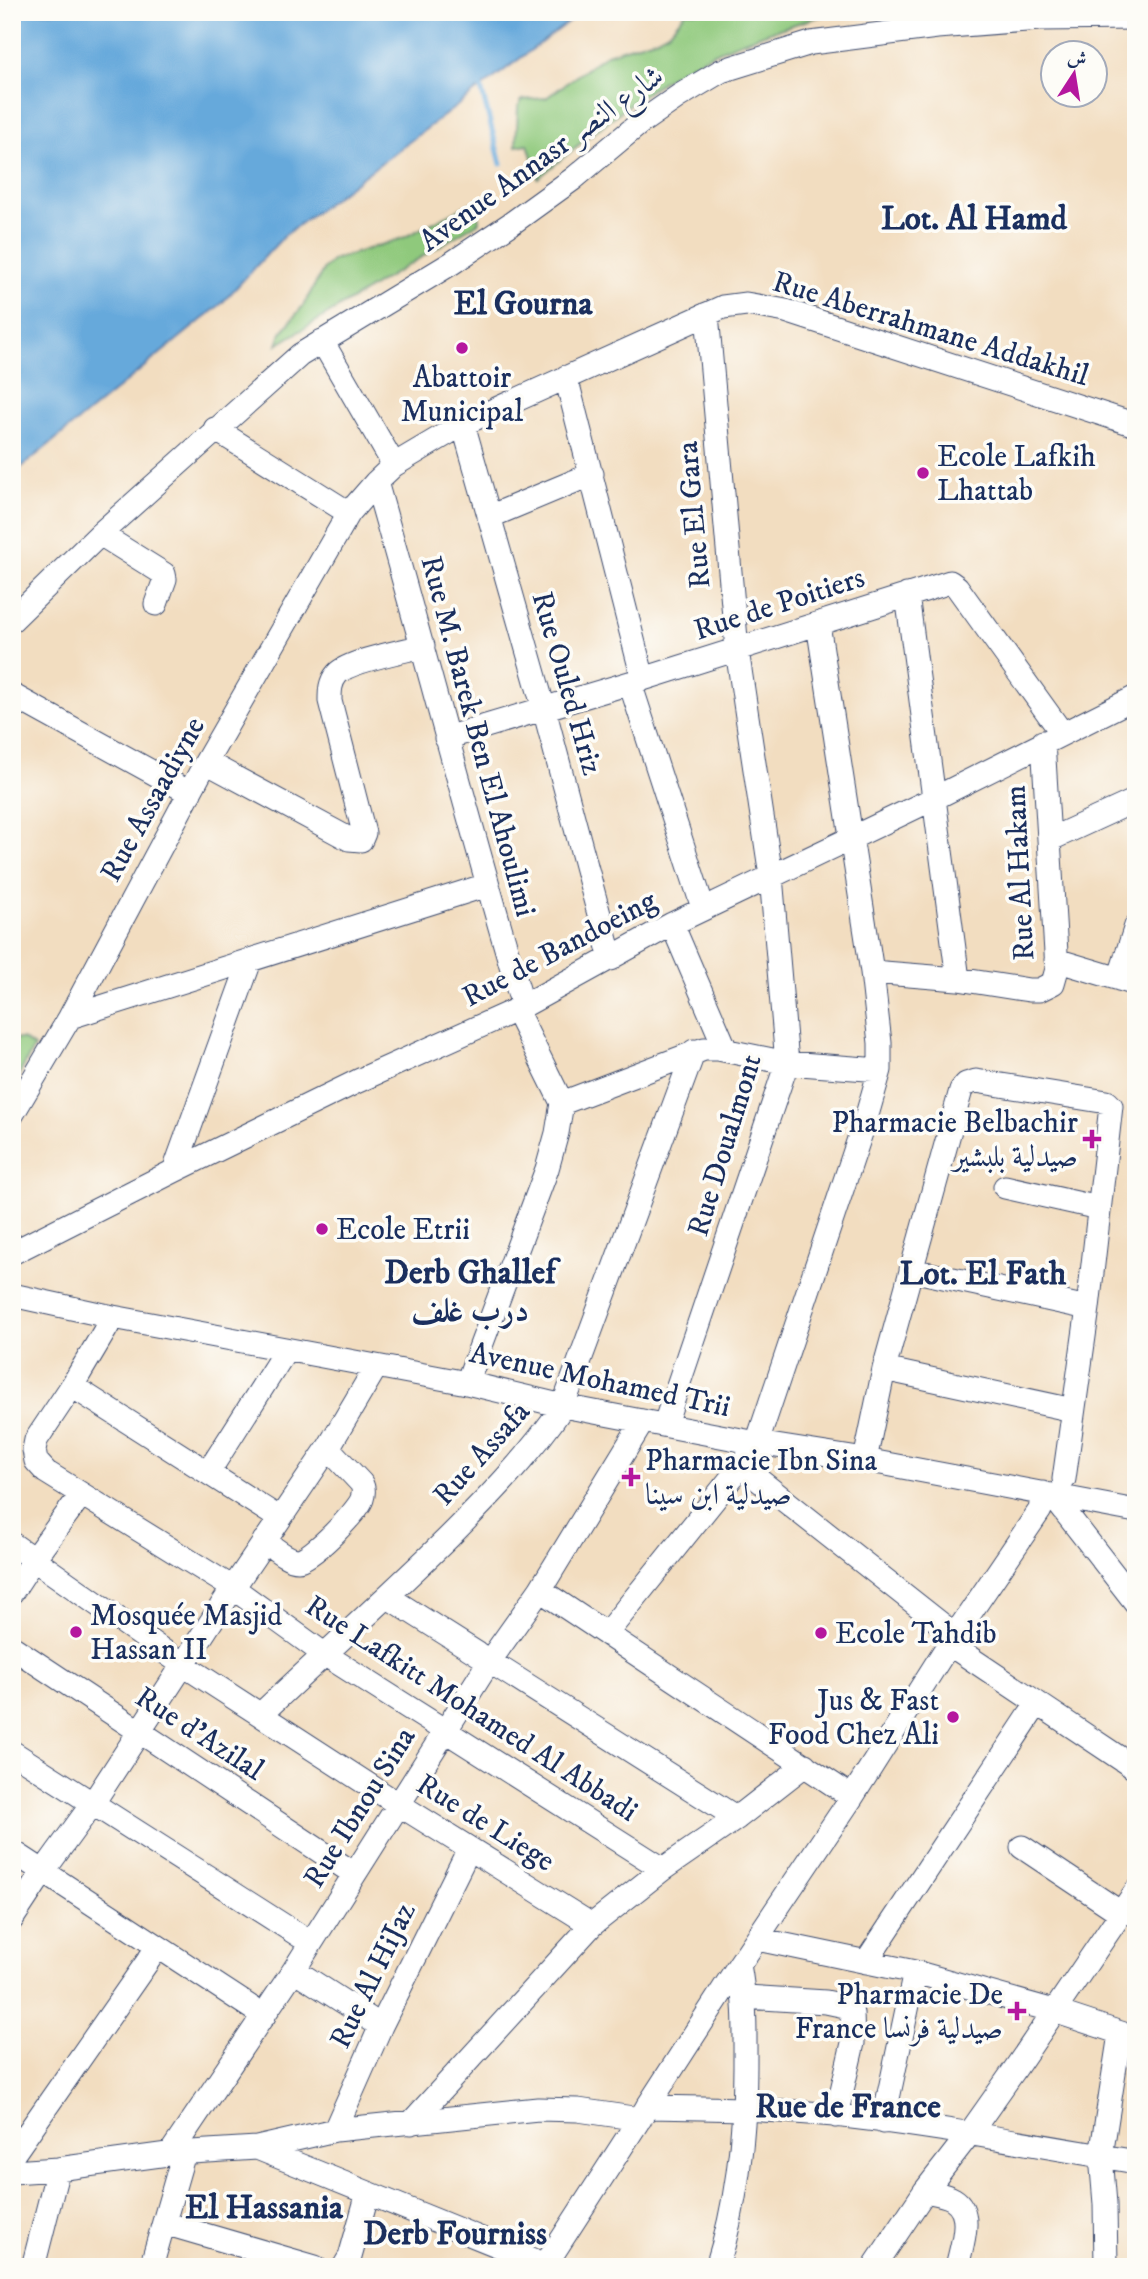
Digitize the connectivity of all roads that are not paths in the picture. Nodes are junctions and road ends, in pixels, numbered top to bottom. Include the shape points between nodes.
1 (1136, 18) edge
2 (707, 314) junction
3 (322, 341) junction
4 (566, 377) junction
5 (463, 424) junction
6 (1136, 425) edge
7 (215, 429) junction
8 (394, 465) junction
9 (592, 474) junction
10 (376, 482) junction
11 (349, 513) junction
12 (489, 517) junction
13 (100, 534) junction
14 (907, 595) junction
15 (156, 604) dead end
16 (12, 620) edge
17 (818, 624) junction
18 (423, 646) junction
19 (737, 650) junction
20 (637, 681) junction
21 (12, 695) edge
22 (1136, 697) edge
23 (544, 709) junction
24 (446, 738) junction
25 (1052, 738) junction
26 (206, 762) junction
27 (190, 793) junction
28 (935, 798) junction
29 (1136, 800) edge
30 (852, 838) junction
31 (1049, 840) junction
32 (771, 876) junction
33 (486, 885) junction
34 (703, 908) junction
35 (671, 924) junction
36 (1136, 926) edge
37 (611, 959) junction
38 (1056, 960) junction
39 (250, 961) junction
40 (872, 972) junction
41 (958, 979) junction
42 (1127, 981) edge
43 (520, 1008) junction
44 (70, 1017) junction
45 (694, 1051) junction
46 (726, 1051) junction
47 (787, 1063) junction
48 (880, 1070) junction
49 (562, 1103) junction
50 (12, 1115) edge
51 (174, 1171) junction
52 (1005, 1186) dead end
53 (1100, 1208) junction
54 (12, 1253) edge
55 (911, 1270) junction
56 (12, 1295) edge
57 (1088, 1308) junction
58 (113, 1317) junction
59 (286, 1350) junction
60 (376, 1367) junction
61 (884, 1369) junction
62 (467, 1383) junction
63 (72, 1385) junction
64 (563, 1406) junction
65 (1073, 1410) junction
66 (654, 1423) junction
67 (757, 1443) junction
68 (328, 1448) junction
69 (865, 1460) junction
70 (741, 1466) junction
71 (209, 1471) junction
72 (1053, 1489) junction
73 (81, 1495) junction
74 (1136, 1511) edge
75 (279, 1518) junction
76 (264, 1541) junction
77 (12, 1544) edge
78 (33, 1560) junction
79 (233, 1588) junction
80 (540, 1590) junction
81 (12, 1592) edge
82 (388, 1597) junction
83 (1136, 1603) edge
84 (606, 1634) junction
85 (952, 1639) junction
86 (12, 1647) edge
87 (324, 1654) junction
88 (489, 1662) junction
89 (182, 1664) junction
90 (1037, 1704) junction
91 (261, 1714) junction
92 (445, 1730) junction
93 (139, 1731) junction
94 (12, 1752) edge
95 (805, 1765) junction
96 (1136, 1769) edge
97 (852, 1797) junction
98 (93, 1804) junction
99 (398, 1804) junction
100 (737, 1818) junction
101 (1022, 1847) dead end
102 (469, 1849) junction
103 (12, 1851) edge
104 (663, 1869) junction
105 (43, 1872) junction
106 (354, 1873) junction
107 (1136, 1891) edge
108 (1121, 1913) junction
109 (12, 1919) edge
110 (592, 1925) junction
111 (757, 1939) junction
112 (310, 1943) junction
113 (157, 1948) junction
114 (866, 1962) junction
115 (739, 1965) junction
116 (294, 1970) junction
117 (915, 1972) junction
118 (746, 1997) junction
119 (1054, 2011) junction
120 (264, 2016) junction
121 (381, 2026) junction
122 (1128, 2036) edge
123 (745, 2108) junction
124 (643, 2113) junction
125 (836, 2116) junction
126 (411, 2123) junction
127 (883, 2123) junction
128 (335, 2130) junction
129 (970, 2133) junction
130 (257, 2148) junction
131 (177, 2153) junction
132 (1101, 2156) junction
133 (13, 2158) edge
134 (1136, 2162) edge
135 (58, 2169) junction
136 (925, 2191) junction
137 (369, 2193) junction
138 (164, 2222) junction
139 (545, 2266) edge
140 (33, 2267) edge
141 (151, 2267) edge
142 (315, 2267) edge
143 (344, 2267) edge
144 (717, 2267) edge
145 (874, 2267) edge
146 (957, 2267) edge
147 (1106, 2267) edge

1 - 3 street, Avenue Annasr شارع النصر via 1027,20 811,43 721,71 640,123 513,223
2 - 4 street, Rue Aberrahmane Addakhil
2 - 6 street, Rue Aberrahmane Addakhil via 746,304 786,311
2 - 19 street, Rue El Gara
3 - 7 street, Avenue Annasr شارع النصر
3 - 8 street
4 - 5 street, Rue Assaadiyne
4 - 9 street
5 - 8 street, Rue Assaadiyne
5 - 12 street, Rue Ouled Hriz
7 - 11 street
7 - 13 street, Avenue Annasr شارع النصر
8 - 10 street, Rue Assaadiyne
9 - 12 street
9 - 20 street
10 - 11 street, Rue Assaadiyne
10 - 18 street, Rue M. Barek Ben El Ahoulimi
11 - 26 street, Rue Assaadiyne
12 - 23 street, Rue Ouled Hriz
13 - 15 street via 164,574
13 - 16 street, Avenue Annasr شارع النصر
14 - 17 street, Rue de Poitiers
14 - 25 street, Rue de Poitiers via 950,582 955,585
14 - 28 street
17 - 19 street, Rue de Poitiers
17 - 30 street
18 - 24 street, Rue M. Barek Ben El Ahoulimi
18 - 26 street via 351,665 339,671 330,688 364,833 361,840 349,839
19 - 20 street, Rue de Poitiers
19 - 32 street, Rue El Gara
20 - 23 street, Rue de Poitiers
20 - 34 street
21 - 27 street
22 - 25 street, Rue de Bandoeing
23 - 24 street, Rue de Poitiers
23 - 37 street, Rue Ouled Hriz
24 - 33 street, Rue M. Barek Ben El Ahoulimi
25 - 28 street, Rue de Bandoeing
25 - 31 street, Rue Al Hakam
26 - 27 street, Rue Assaadiyne
27 - 44 street, Rue Assaadiyne
28 - 30 street, Rue de Bandoeing
28 - 41 street
29 - 31 street
30 - 32 street, Rue de Bandoeing
30 - 40 street
31 - 38 street, Rue Al Hakam
32 - 34 street, Rue de Bandoeing
32 - 47 street, Rue Doualmont
33 - 39 street
33 - 43 street, Rue M. Barek Ben El Ahoulimi
34 - 35 street, Rue de Bandoeing
35 - 37 street, Rue de Bandoeing
35 - 46 street
36 - 42 street
37 - 43 street, Rue de Bandoeing
38 - 41 street, Rue Al Hakam via 1053,983 1039,990
38 - 42 street
39 - 44 street
39 - 51 street
40 - 41 street, Rue Al Hakam
40 - 48 street
43 - 49 street, Rue M. Barek Ben El Ahoulimi
43 - 51 street, Rue de Bandoeing
44 - 50 street, Rue Assaadiyne
45 - 46 street
45 - 49 street
45 - 64 street, Rue Assafa
46 - 47 street
47 - 48 street
47 - 66 street, Rue Doualmont
48 - 67 street
49 - 62 street via 547,1169
51 - 54 street, Rue de Bandoeing
52 - 53 street
53 - 55 street via 1110,1103 965,1084
53 - 57 street
55 - 57 street
55 - 61 street
56 - 58 street, Avenue Mohamed Trii
57 - 65 street
58 - 59 street, Avenue Mohamed Trii
58 - 63 street, Rue Lafkitt Mohamed Al Abbadi
59 - 60 street, Avenue Mohamed Trii
59 - 71 street
60 - 62 street, Avenue Mohamed Trii
60 - 68 street
61 - 65 street
61 - 69 street
62 - 64 street, Avenue Mohamed Trii
63 - 71 street
63 - 73 street, Rue Lafkitt Mohamed Al Abbadi via 34,1450 36,1461 46,1472
64 - 66 street, Avenue Mohamed Trii
64 - 82 street, Rue Assafa via 518,1467
65 - 72 street
66 - 67 street, Avenue Mohamed Trii
66 - 80 street, Rue Ibnou Sina
67 - 69 street, Avenue Mohamed Trii
67 - 70 street
68 - 75 street
68 - 76 street via 361,1483 364,1489 358,1507 303,1559 290,1558
69 - 72 street, Avenue Mohamed Trii
70 - 84 street
70 - 85 street
71 - 75 street
72 - 74 street, Avenue Mohamed Trii
72 - 83 street
72 - 85 street
73 - 78 street
73 - 79 street, Rue Lafkitt Mohamed Al Abbadi
75 - 76 street
76 - 79 street
77 - 78 street, Rue de Liege
78 - 81 street
78 - 89 street, Rue de Liege
79 - 87 street, Rue Lafkitt Mohamed Al Abbadi
79 - 89 street
80 - 84 street
80 - 88 street, Rue Ibnou Sina
82 - 87 street, Rue Assafa
82 - 88 street
84 - 95 street
85 - 90 street
85 - 97 street
86 - 93 street, Rue d'Azilal
87 - 91 street, Rue Assafa
87 - 92 street, Rue Lafkitt Mohamed Al Abbadi
88 - 92 street, Rue Ibnou Sina
88 - 100 street
89 - 91 street, Rue de Liege
89 - 93 street
90 - 96 street
90 - 114 street
91 - 99 street, Rue de Liege
92 - 99 street, Rue Ibnou Sina
92 - 104 street, Rue Lafkitt Mohamed Al Abbadi
93 - 98 street
93 - 106 street, Rue d'Azilal
94 - 98 street
95 - 97 street
95 - 100 street
97 - 111 street
98 - 105 street
98 - 112 street
99 - 102 street, Rue de Liege
99 - 106 street, Rue Ibnou Sina
100 - 104 street
101 - 108 street
102 - 110 street, Rue de Liege
102 - 121 street, Rue Al HiJaz
103 - 105 street
104 - 110 street
105 - 109 street
105 - 113 street
106 - 112 street, Rue Ibnou Sina
107 - 108 street
108 - 119 street
110 - 126 street
111 - 114 street
111 - 115 street
112 - 116 street, Rue Ibnou Sina
113 - 120 street
113 - 133 street
114 - 117 street
115 - 118 street
115 - 124 street
116 - 120 street, Rue Ibnou Sina
116 - 121 street
117 - 119 street
117 - 127 street
118 - 123 street
118 - 125 street via 826,2002 845,2006 852,2013 853,2043
119 - 122 street
119 - 129 street
120 - 131 street, Rue Ibnou Sina
121 - 128 street, Rue Al HiJaz
122 - 132 street
123 - 124 street
123 - 125 street
123 - 144 street via 740,2176
124 - 126 street via 538,2109
124 - 139 street
125 - 127 street
126 - 128 street
127 - 129 street
128 - 130 street
129 - 132 street
129 - 136 street
130 - 131 street
130 - 137 street
131 - 135 street
131 - 138 street, Rue Ibnou Sina
132 - 134 street
132 - 147 street
133 - 135 street
135 - 140 street
136 - 145 street
136 - 146 street via 953,2199 963,2210 966,2218
137 - 139 street
137 - 143 street
138 - 141 street, Rue Ibnou Sina
138 - 142 street

